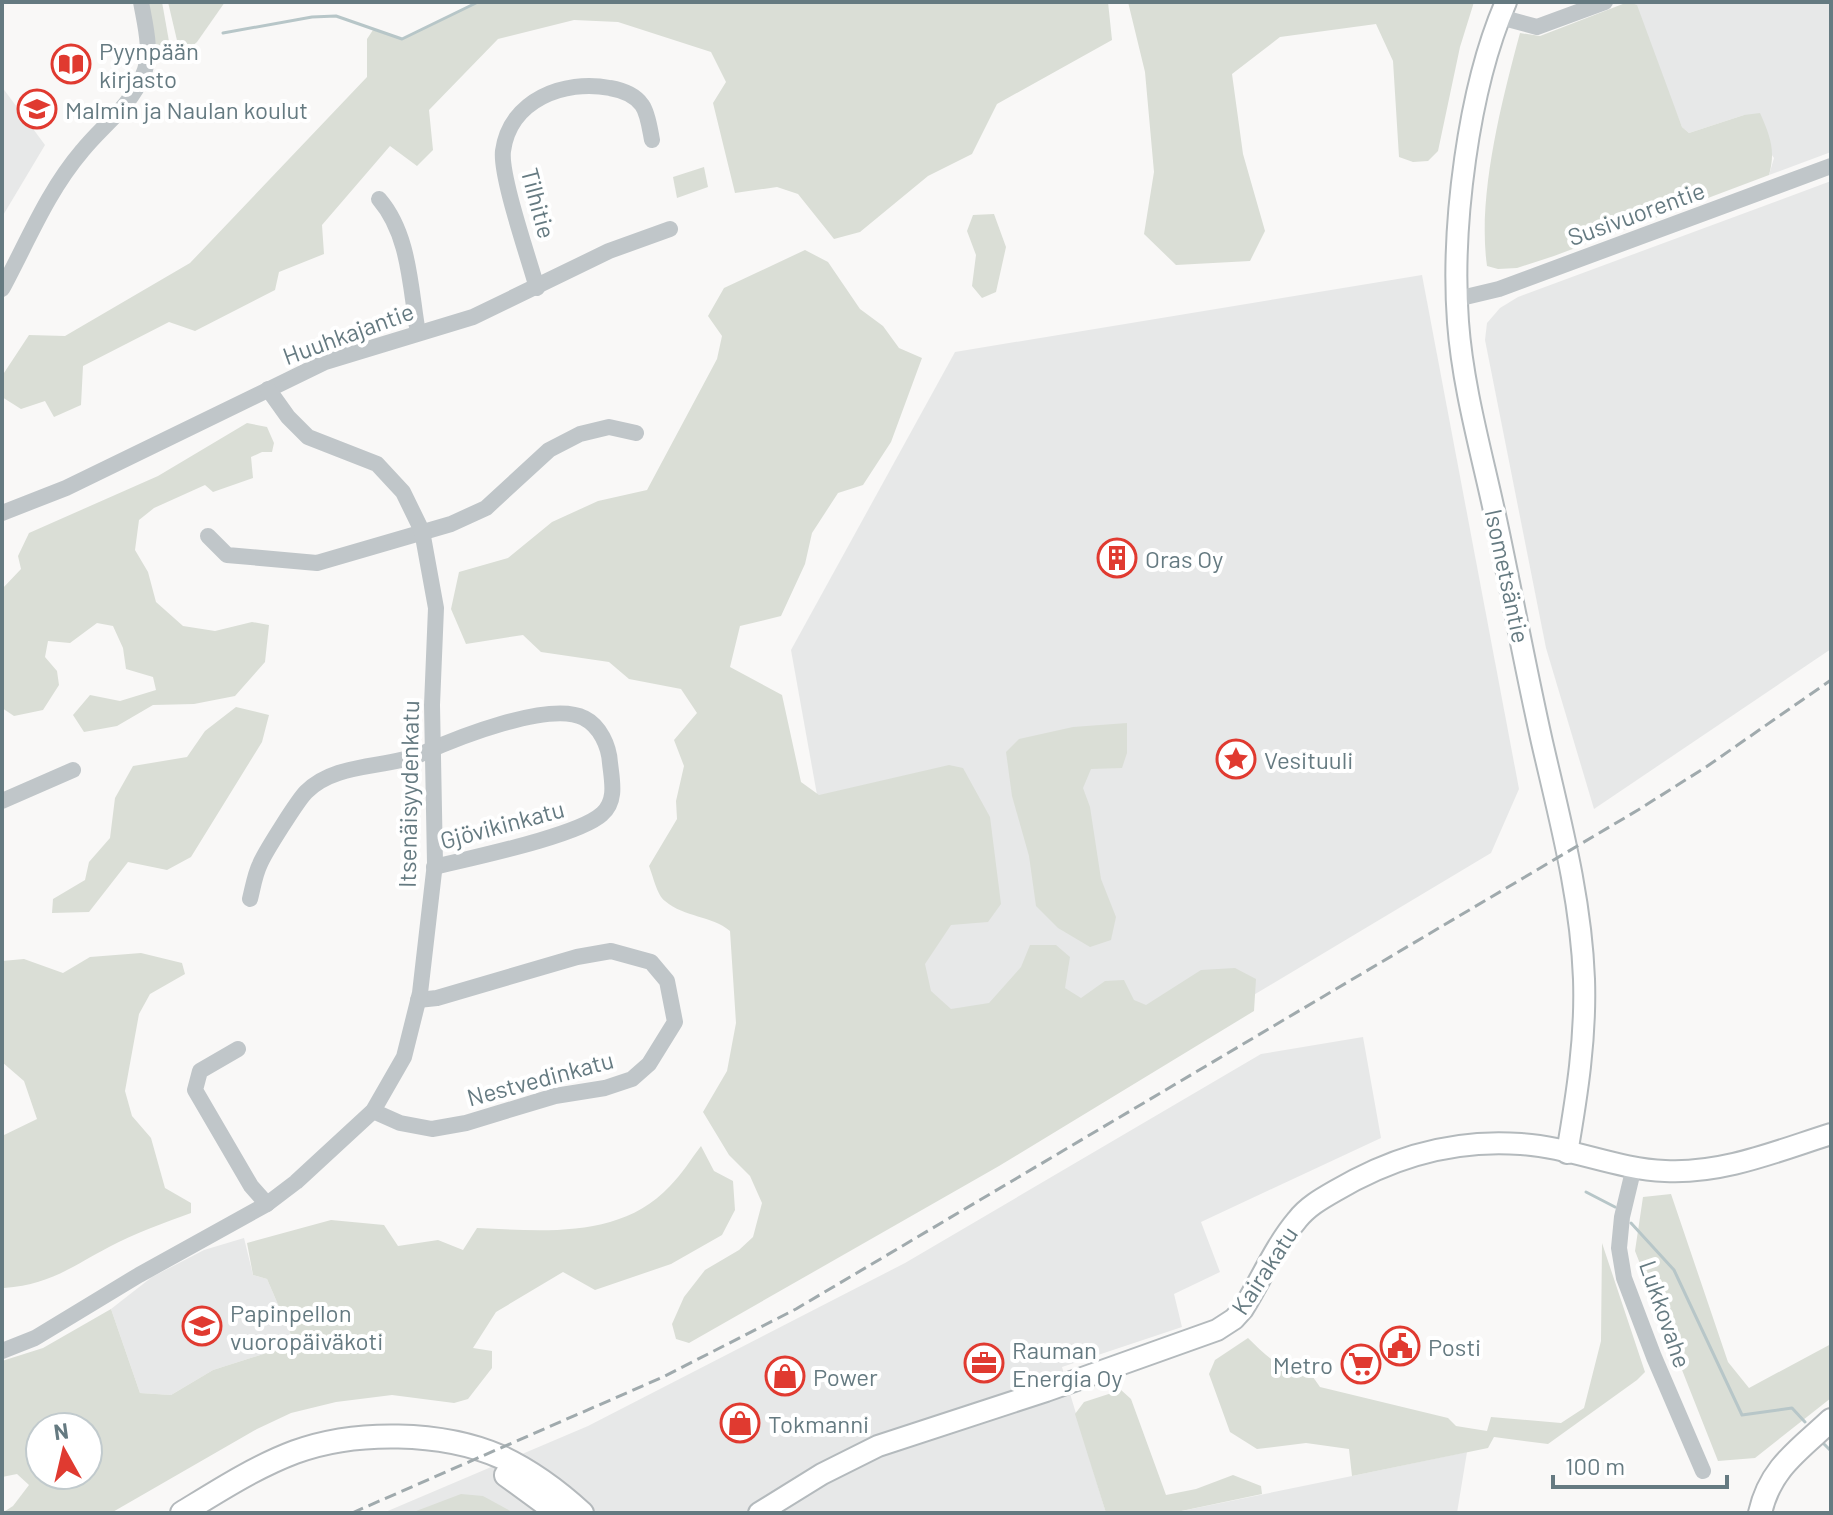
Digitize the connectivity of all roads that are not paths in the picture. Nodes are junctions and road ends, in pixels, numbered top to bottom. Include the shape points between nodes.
1 (141, 2) edge
2 (1605, 2) edge
3 (1503, 9) edge
4 (652, 140) dead end
5 (1831, 166) edge
6 (379, 199) dead end
7 (670, 229) dead end
8 (537, 288) junction
9 (2, 289) edge
10 (1457, 299) junction
11 (418, 333) junction
12 (268, 389) junction
13 (636, 433) dead end
14 (2, 513) edge
15 (422, 531) junction
16 (208, 536) dead end
17 (433, 746) junction
18 (73, 770) dead end
19 (2, 801) edge
20 (434, 867) junction
21 (250, 899) dead end
22 (418, 1000) junction
23 (238, 1049) dead end
24 (373, 1111) junction
25 (1831, 1134) edge
26 (1567, 1153) junction
27 (1634, 1167) junction
28 (267, 1204) junction
29 (2, 1351) edge
30 (1831, 1420) edge
31 (441, 1442) junction
32 (1803, 1446) junction
33 (1703, 1471) dead end
34 (182, 1513) edge
35 (558, 1513) edge
36 (582, 1513) edge
37 (759, 1513) edge
38 (1760, 1513) edge
39 (1772, 1513) edge

1 - 9 street via 144,73 121,112 82,150 53,191
2 - 3 street via 1537,27
3 - 10 main road, Isometsäntie via 1470,131
4 - 8 street, Tilhitie via 643,106 623,91 591,85 558,89 528,105 508,130 502,155
5 - 10 street, Susivuorentie via 1499,289
6 - 11 street via 394,216 402,242
7 - 8 street, Huuhkajantie via 609,251
8 - 11 street, Huuhkajantie via 473,317
10 - 26 main road, Isometsäntie via 1471,399 1578,912 1583,1030
11 - 12 street, Huuhkajantie via 325,362
12 - 14 street, Huuhkajantie via 66,488
12 - 15 street, Itsenäisyydenkatu via 308,437 377,464 403,492
13 - 15 street via 609,427 580,434 549,450 486,508
15 - 16 street via 317,563 227,555
15 - 17 street, Itsenäisyydenkatu via 436,608
17 - 20 street, Itsenäisyydenkatu
17 - 20 street, Gjövikinkatu via 551,713 583,717 601,733 610,757 613,796 603,814 579,828
17 - 21 street, Gjövikinkatu via 329,777 306,792 260,863
18 - 19 street
20 - 22 street, Itsenäisyydenkatu
22 - 24 street, Itsenäisyydenkatu via 404,1057
22 - 24 street, Nestvedinkatu via 611,951 651,962 667,981 675,1022 649,1064 632,1079 605,1088 432,1129
23 - 28 street via 200,1071 195,1090
24 - 28 street, Itsenäisyydenkatu
25 - 27 main road, Kairakatu via 1737,1164 1700,1170
26 - 27 main road, Kairakatu
26 - 37 main road, Kairakatu via 1522,1144 1460,1146 1404,1157 1361,1176 1308,1207 1243,1309 1217,1330 878,1446
27 - 33 street, Lukkovahe via 1619,1248 1624,1278
28 - 29 street, Itsenäisyydenkatu via 35,1338
30 - 32 highway
31 - 34 highway via 366,1437 309,1447 275,1460
31 - 35 highway via 508,1476
31 - 36 highway via 502,1458 543,1480
32 - 38 highway via 1772,1478
32 - 39 highway

